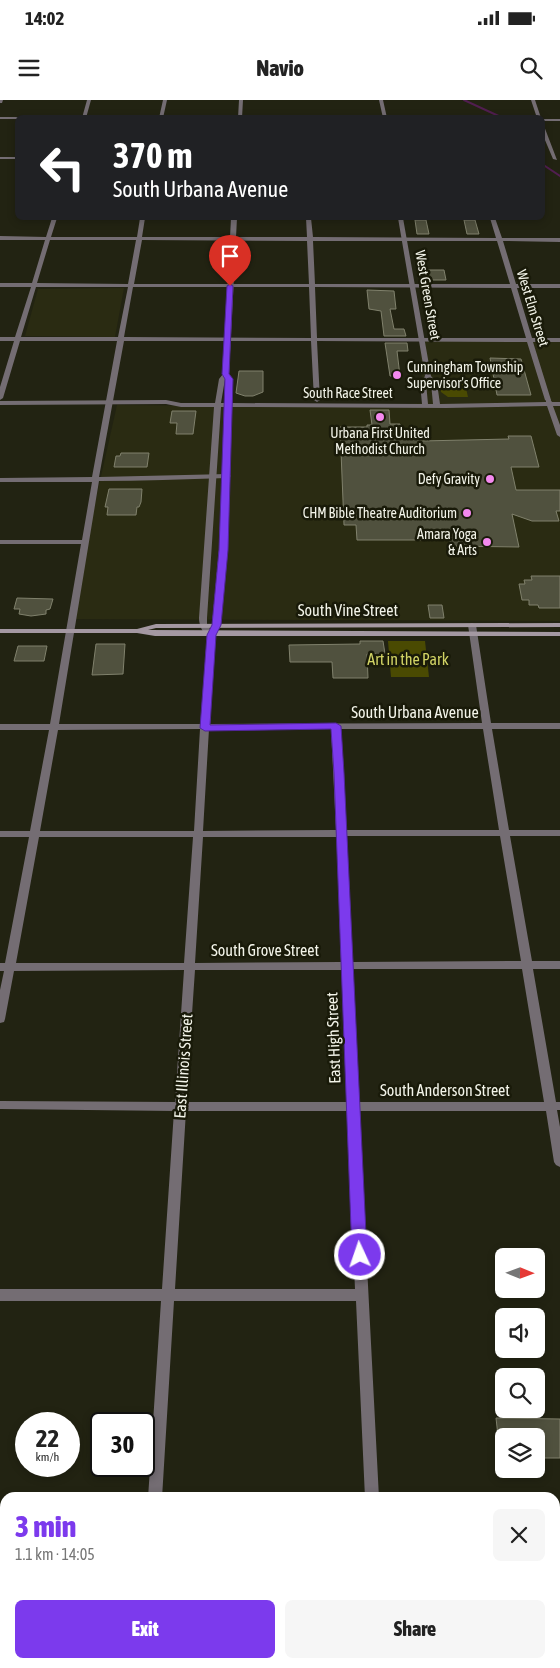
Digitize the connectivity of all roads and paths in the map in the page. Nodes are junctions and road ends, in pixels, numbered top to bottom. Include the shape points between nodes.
1 (89, 100) edge
2 (165, 100) edge
3 (242, 100) edge
4 (381, 100) edge
5 (532, 100) edge
6 (85, 115) edge
7 (162, 115) edge
8 (240, 115) edge
9 (384, 115) edge
10 (538, 115) edge
11 (0, 118) edge
12 (15, 118) edge
13 (545, 120) edge
14 (560, 120) edge
15 (545, 134) edge
16 (0, 158) edge
17 (15, 158) edge
18 (554, 159) edge
19 (53, 220) edge
20 (143, 220) edge
21 (234, 220) edge
22 (310, 220) edge
23 (401, 220) edge
24 (494, 220) edge
25 (0, 238) edge
26 (47, 238) junction
27 (140, 238) junction
28 (233, 239) junction
29 (310, 239) junction
30 (405, 239) junction
31 (500, 240) junction
32 (560, 240) edge
33 (0, 285) edge
34 (33, 285) junction
35 (131, 286) junction
36 (230, 286) junction
37 (313, 286) junction
38 (413, 286) junction
39 (513, 286) junction
40 (560, 286) edge
41 (0, 339) edge
42 (18, 339) junction
43 (122, 339) junction
44 (227, 340) junction
45 (316, 340) junction
46 (423, 340) junction
47 (530, 340) junction
48 (560, 340) edge
49 (226, 374) junction
50 (428, 376) junction
51 (0, 398) edge
52 (317, 400) junction
53 (0, 402) edge
54 (549, 402) junction
55 (560, 402) edge
56 (110, 403) junction
57 (218, 403) junction
58 (228, 403) junction
59 (425, 403) junction
60 (436, 403) junction
61 (560, 435) edge
62 (96, 479) junction
63 (212, 479) junction
64 (227, 479) junction
65 (0, 480) edge
66 (0, 542) edge
67 (85, 542) junction
68 (205, 594) junction
69 (218, 594) junction
70 (203, 625) junction
71 (291, 625) junction
72 (398, 625) junction
73 (560, 625) edge
74 (214, 630) junction
75 (473, 630) junction
76 (0, 631) edge
77 (72, 631) junction
78 (137, 631) junction
79 (399, 634) junction
80 (560, 634) edge
81 (290, 635) junction
82 (336, 726) junction
83 (560, 726) edge
84 (0, 727) edge
85 (54, 727) junction
86 (487, 727) junction
87 (205, 728) junction
88 (341, 832) junction
89 (505, 833) junction
90 (560, 833) edge
91 (0, 834) edge
92 (34, 834) junction
93 (198, 834) junction
94 (527, 965) junction
95 (560, 965) edge
96 (347, 966) junction
97 (5, 967) edge
98 (190, 967) junction
99 (0, 1019) edge
100 (0, 1105) edge
101 (555, 1106) edge
102 (180, 1107) junction
103 (352, 1107) junction
104 (560, 1162) edge
105 (362, 1294) junction
106 (0, 1295) edge
107 (168, 1295) junction
108 (155, 1492) edge
109 (372, 1492) edge

1 - 6 street
2 - 7 street
3 - 8 street
4 - 9 street
5 - 10 street
11 - 12 street
13 - 14 street
15 - 18 street
16 - 17 street
19 - 26 street
20 - 27 street
21 - 28 street
22 - 29 street
23 - 30 street, West Green Street
24 - 31 street, West Elm Street
25 - 26 street
26 - 27 street
26 - 34 street
27 - 28 street
27 - 35 street
28 - 29 street
28 - 36 street
29 - 30 street
29 - 37 street
30 - 31 street
30 - 38 street, West Green Street
31 - 32 street
31 - 39 street, West Elm Street
33 - 34 street
34 - 35 street
34 - 42 street
35 - 36 street
35 - 43 street
36 - 37 street
36 - 44 street
37 - 38 street
37 - 45 street
38 - 39 street
38 - 46 street, West Green Street
39 - 40 street
39 - 47 street, West Elm Street
41 - 42 street
42 - 43 street
42 - 51 street
43 - 44 street
43 - 56 street
44 - 45 street
44 - 49 street
45 - 46 street
45 - 52 street
46 - 47 street
46 - 50 street, West Green Street
47 - 48 street
47 - 54 street, West Elm Street
49 - 57 street via 222,379
49 - 58 street, East Illinois Street via 229,379
50 - 59 street, West Green Street via 423,383
50 - 60 street, West Green Street via 434,383
52 - 58 street, South Race Street
52 - 59 street, South Race Street
53 - 56 street, South Race Street
54 - 55 street, South Race Street
54 - 60 street, South Race Street
54 - 61 street, West Elm Street
56 - 57 street, South Race Street
56 - 62 street
57 - 58 street, South Race Street
57 - 63 street
58 - 59 street, South Race Street
58 - 64 street, East Illinois Street
59 - 60 street, South Race Street
62 - 63 street
62 - 65 street
62 - 67 street
63 - 64 street
63 - 68 street
64 - 69 street, East Illinois Street
66 - 67 street
67 - 77 street
68 - 69 street
68 - 70 street
69 - 74 street, East Illinois Street
70 - 74 street
70 - 78 main road, South Vine Street via 156,626
71 - 72 main road, South Vine Street
71 - 74 main road, South Vine Street
71 - 81 main road
72 - 75 main road, South Vine Street
72 - 79 main road
73 - 75 main road, South Vine Street
74 - 78 main road, South Vine Street via 155,634
74 - 81 main road, South Vine Street
74 - 87 street, East Illinois Street
75 - 79 main road, South Vine Street
75 - 80 main road, South Vine Street
75 - 86 street
76 - 77 main road, South Vine Street
77 - 78 main road, South Vine Street
77 - 85 street
79 - 81 main road, South Vine Street
82 - 86 street, South Urbana Avenue
82 - 87 street, South Urbana Avenue
82 - 88 street, East High Street
83 - 86 street, South Urbana Avenue
84 - 85 street, South Urbana Avenue
85 - 87 street, South Urbana Avenue
85 - 92 street
86 - 89 street
87 - 93 street, East Illinois Street
88 - 89 street
88 - 93 street
88 - 96 street, East High Street
89 - 90 street
89 - 94 street
91 - 92 street
92 - 93 street
92 - 97 street
93 - 98 street, East Illinois Street
94 - 95 street, South Grove Street
94 - 96 street, South Grove Street
94 - 101 street
96 - 98 street, South Grove Street
96 - 103 street, East High Street
97 - 98 street, South Grove Street
97 - 99 street
98 - 102 street, East Illinois Street
100 - 102 street, South Anderson Street
101 - 103 street, South Anderson Street
101 - 104 street
102 - 103 street, South Anderson Street
102 - 107 street, East Illinois Street
103 - 105 street, East High Street
105 - 107 street
105 - 109 street, East High Street
106 - 107 street
107 - 108 street, East Illinois Street

